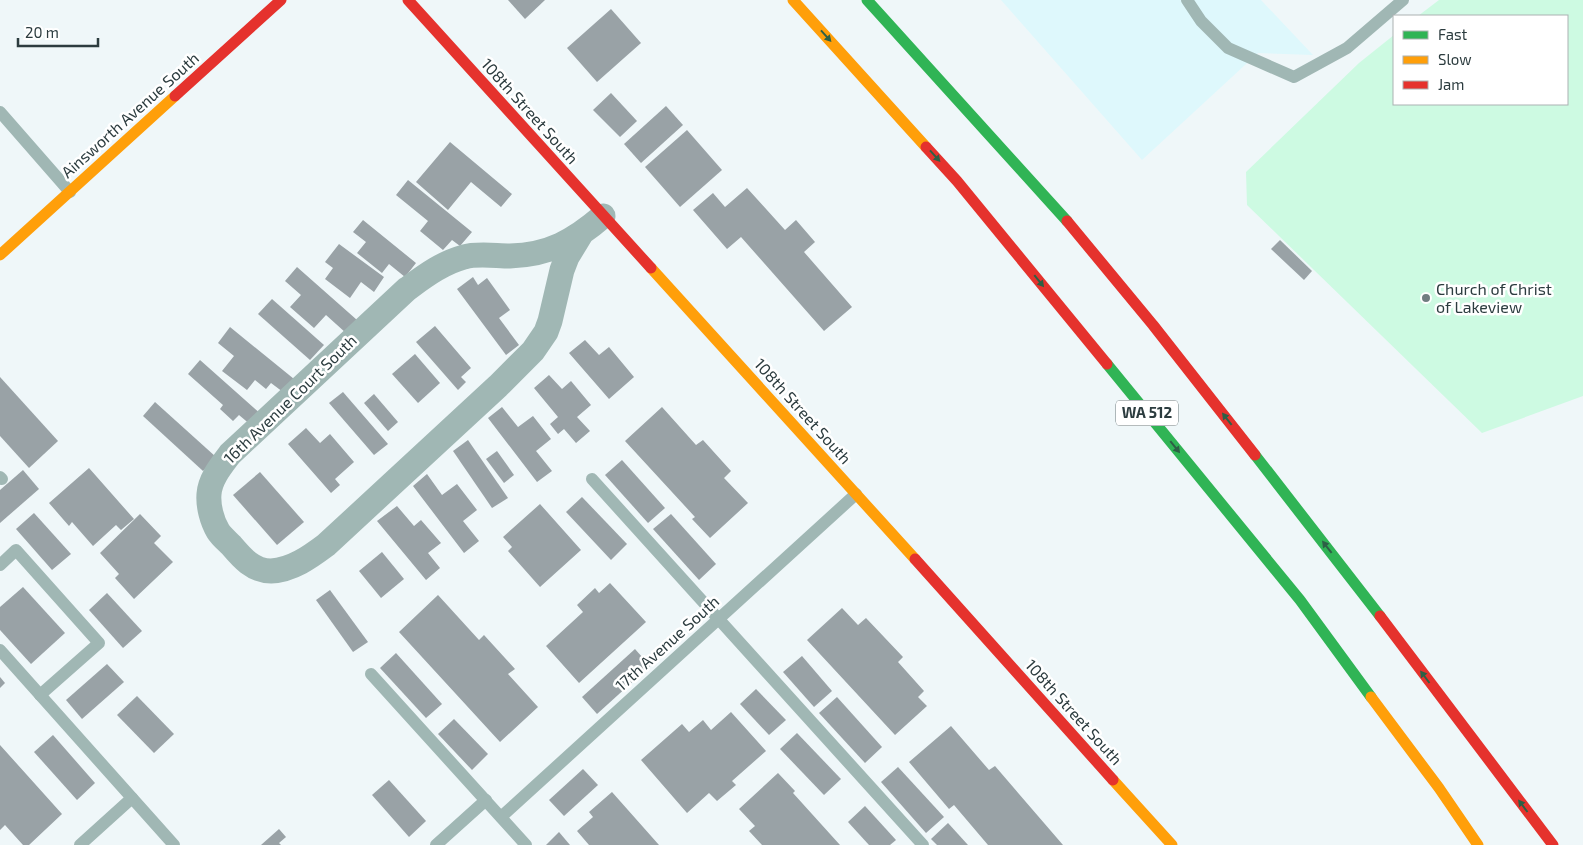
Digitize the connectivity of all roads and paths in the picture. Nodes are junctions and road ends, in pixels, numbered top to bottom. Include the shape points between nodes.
1 (281, 0) edge
2 (408, 0) edge
3 (793, 0) edge
4 (867, 0) edge
5 (1187, 0) edge
6 (1403, 0) edge
7 (0, 112) edge
8 (70, 192) junction
9 (603, 216) junction
10 (581, 234) junction
11 (0, 255) edge
12 (592, 480) dead end
13 (856, 494) junction
14 (0, 565) edge
15 (718, 619) junction
16 (0, 650) edge
17 (371, 674) dead end
18 (40, 695) junction
19 (132, 798) junction
20 (486, 800) junction
21 (501, 817) junction
22 (80, 845) edge
23 (174, 845) edge
24 (436, 845) edge
25 (526, 845) edge
26 (923, 845) edge
27 (1172, 845) edge
28 (1478, 845) edge
29 (1553, 845) edge

1 - 8 main road, Ainsworth Avenue South
2 - 9 main road, 108th Street South
3 -> 28 main road, WA 512 via 957,181 1300,600
29 -> 4 main road via 1348,574 1153,325 1084,241
5 - 6 lane via 1201,21 1228,48 1294,77 1347,48
7 - 8 lane
8 - 11 main road, Ainsworth Avenue South
9 - 10 street, 16th Avenue Court South
9 - 13 main road, 108th Street South
10 - 10 street, 16th Avenue Court South via 540,252 519,256 466,256 447,262 407,289 230,454 216,473 208,493 218,532 246,562 270,571 286,569 326,545 532,351 546,332 562,270
12 - 15 lane
13 - 15 lane, 17th Avenue South
13 - 27 main road, 108th Street South
14 - 18 lane via 16,550 98,642
15 - 21 lane, 17th Avenue South
15 - 26 lane
16 - 18 lane
17 - 20 lane
18 - 19 lane
19 - 22 lane
19 - 23 lane
20 - 21 lane
20 - 24 lane
21 - 25 lane

